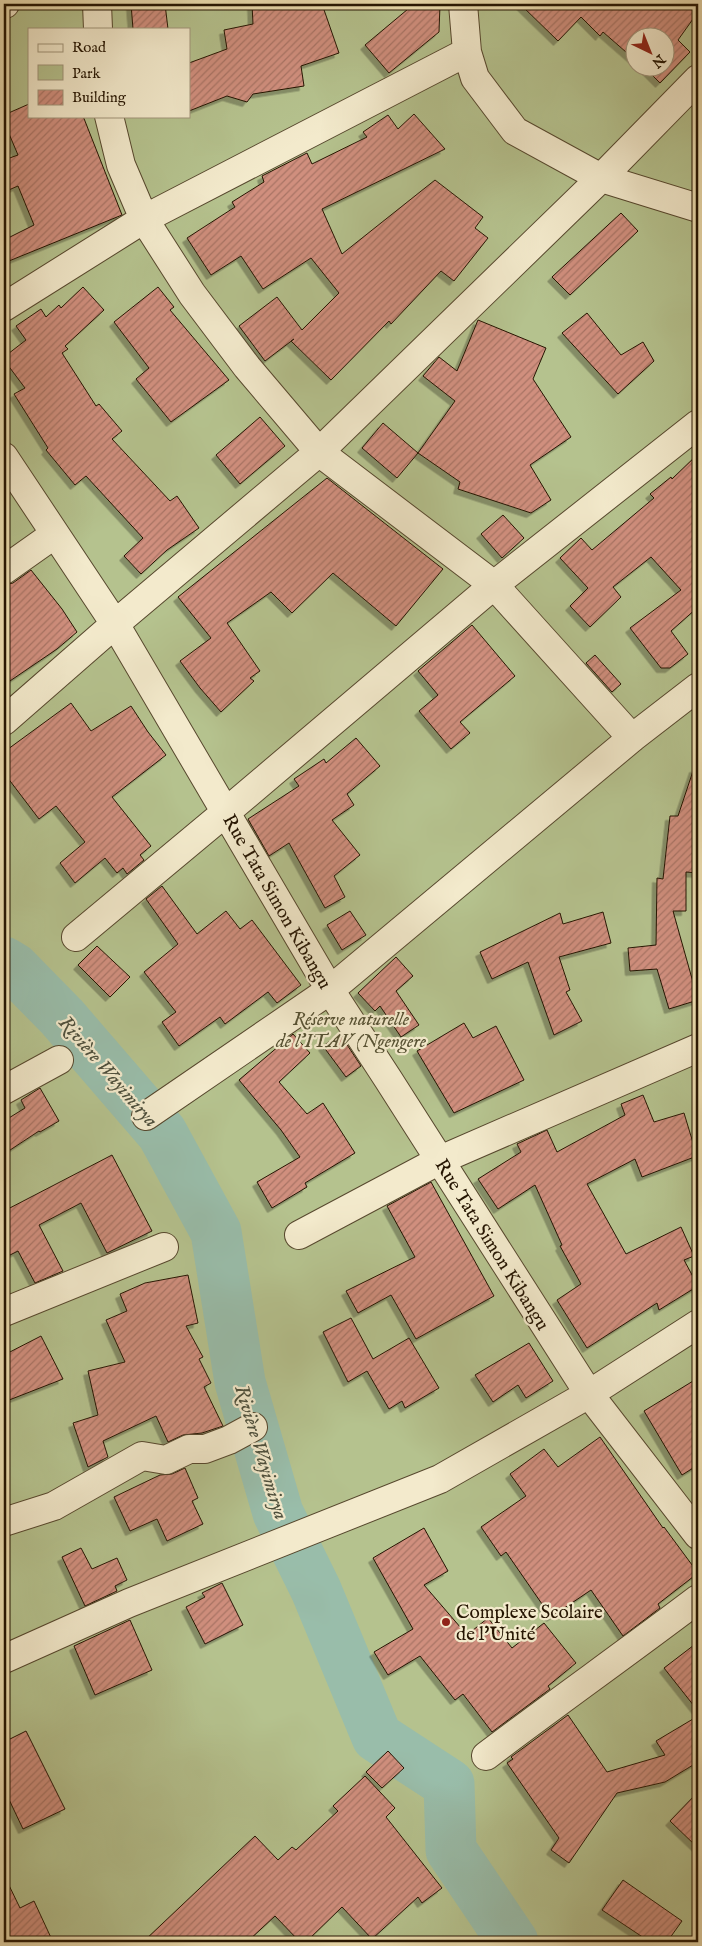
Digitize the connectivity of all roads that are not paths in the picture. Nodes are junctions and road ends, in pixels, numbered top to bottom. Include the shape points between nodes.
1 (97, 4) edge
2 (463, 4) edge
3 (98, 28) edge
4 (467, 52) junction
5 (698, 79) edge
6 (109, 118) edge
7 (600, 178) junction
8 (698, 208) edge
9 (144, 219) junction
10 (4, 307) edge
11 (698, 424) edge
12 (319, 452) junction
13 (4, 457) edge
14 (55, 534) junction
15 (4, 570) edge
16 (494, 586) junction
17 (115, 624) junction
18 (694, 696) edge
19 (4, 721) edge
20 (632, 738) junction
21 (226, 812) junction
22 (76, 937) dead end
23 (330, 990) junction
24 (698, 1048) edge
25 (60, 1060) dead end
26 (4, 1090) edge
27 (146, 1116) dead end
28 (440, 1160) junction
29 (299, 1235) dead end
30 (164, 1247) dead end
31 (4, 1312) edge
32 (698, 1324) edge
33 (589, 1394) junction
34 (253, 1427) dead end
35 (4, 1522) edge
36 (698, 1536) edge
37 (698, 1599) edge
38 (4, 1659) edge
39 (486, 1756) dead end

1 - 3 street
2 - 4 street
4 - 7 street via 475,78 515,131
4 - 9 street
5 - 7 street
6 - 9 street via 121,165
7 - 8 street
7 - 12 street
9 - 10 street
9 - 12 street via 192,294 247,367
11 - 16 street
12 - 16 street
12 - 17 street
13 - 14 street, Rue Tata Simon Kibangu
14 - 15 street
14 - 17 street, Rue Tata Simon Kibangu
16 - 20 street
16 - 21 street
17 - 19 street
17 - 21 street, Rue Tata Simon Kibangu
18 - 20 street
20 - 23 street
21 - 22 street
21 - 23 street, Rue Tata Simon Kibangu
23 - 27 street
23 - 28 street, Rue Tata Simon Kibangu
24 - 28 street
25 - 26 street
28 - 29 street
28 - 33 street, Rue Tata Simon Kibangu
30 - 31 street
32 - 33 street
33 - 36 street, Rue Tata Simon Kibangu
33 - 38 street via 440,1479 129,1604
34 - 35 street via 229,1440 205,1449 189,1449 166,1460 142,1456 54,1506
37 - 39 street

